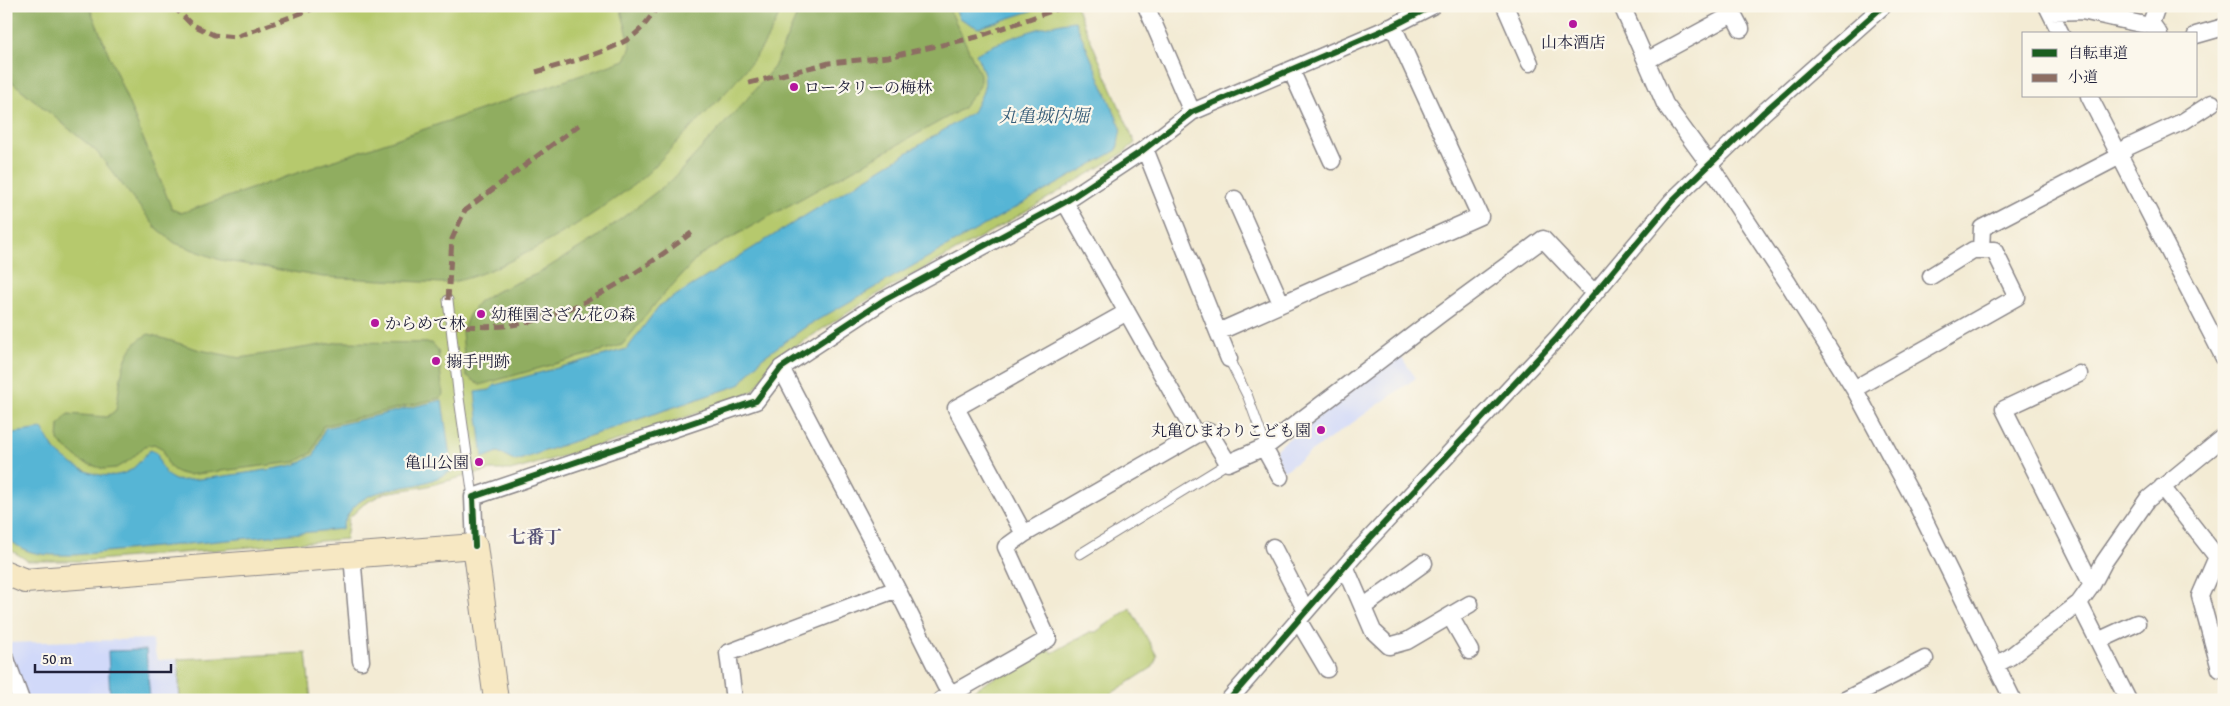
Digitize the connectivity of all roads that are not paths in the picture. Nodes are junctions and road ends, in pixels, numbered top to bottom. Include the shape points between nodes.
1 (1146, 6) edge
2 (1432, 6) edge
3 (1505, 6) edge
4 (1622, 6) edge
5 (1883, 6) edge
6 (2049, 9) edge
7 (2156, 9) dead end
8 (1731, 10) edge
9 (1393, 26) junction
10 (2224, 26) edge
11 (1741, 29) dead end
12 (2155, 30) edge
13 (2060, 32) edge
14 (2198, 34) edge
15 (1646, 61) junction
16 (1530, 64) dead end
17 (1291, 70) junction
18 (2090, 98) edge
19 (2212, 103) dead end
20 (1192, 112) junction
21 (1145, 149) junction
22 (2120, 156) junction
23 (1332, 161) dead end
24 (1709, 164) junction
25 (1235, 199) dead end
26 (1065, 202) junction
27 (1981, 250) junction
28 (1931, 276) dead end
29 (1594, 293) junction
30 (448, 300) dead end
31 (1281, 303) junction
32 (1126, 312) junction
33 (1218, 332) junction
34 (2224, 358) edge
35 (1229, 359) joint
36 (782, 368) junction
37 (2079, 374) dead end
38 (1854, 389) junction
39 (1196, 435) junction
40 (2224, 437) edge
41 (1266, 447) junction
42 (1228, 463) junction
43 (1280, 476) dead end
44 (2162, 486) junction
45 (473, 497) junction
46 (1024, 534) junction
47 (475, 546) junction
48 (1273, 547) dead end
49 (1080, 554) dead end
50 (352, 555) junction
51 (1424, 563) dead end
52 (1345, 566) junction
53 (6, 573) edge
54 (2092, 584) junction
55 (898, 589) junction
56 (2080, 603) junction
57 (1470, 604) dead end
58 (1363, 607) junction
59 (1302, 615) junction
60 (1450, 616) junction
61 (2137, 623) dead end
62 (2098, 641) junction
63 (1470, 651) dead end
64 (6, 659) edge
65 (1925, 659) dead end
66 (361, 661) dead end
67 (1997, 664) junction
68 (1327, 669) dead end
69 (2220, 669) dead end
70 (1862, 696) edge
71 (950, 698) edge
72 (2008, 698) edge
73 (21, 700) edge
74 (496, 700) edge
75 (734, 700) edge
76 (1229, 700) edge
77 (1845, 700) edge
78 (2128, 700) edge

1 - 20 street
2 - 9 street
3 - 16 street
4 - 15 street
5 - 24 street
6 - 12 street via 2082,11
6 - 13 street
7 - 12 street
8 - 11 street
8 - 15 street
9 - 17 street
9 - 31 street via 1480,216
10 - 14 street
15 - 24 street via 1665,104
17 - 20 street
17 - 23 street
18 - 22 street
19 - 22 street via 2184,121 2128,147
20 - 21 street
21 - 26 street
21 - 33 street
22 - 27 street via 1982,228
22 - 34 street
24 - 29 street via 1672,201
24 - 38 street
25 - 31 street
26 - 32 street
26 - 36 street via 884,300
27 - 28 street via 1974,250
27 - 38 street via 1994,250 2017,297
29 - 41 street via 1543,239
29 - 52 street via 1531,366
30 - 45 lane
31 - 33 street
32 - 39 street
32 - 46 street via 956,408
33 - 35 street
35 - 41 lane via 1248,397
36 - 45 street via 756,401
36 - 55 street
37 - 54 street via 2004,409
38 - 67 street
39 - 42 street via 1206,430 1209,432
39 - 46 street
40 - 44 street
41 - 42 street
41 - 43 street
42 - 49 lane
44 - 54 street via 2146,500
44 - 69 street via 2217,557 2200,596
45 - 47 street
46 - 71 street via 1006,547 1048,639
47 - 50 street
47 - 74 street
48 - 59 street
50 - 53 street via 25,581
50 - 66 street
51 - 58 street
52 - 58 street
52 - 59 street
54 - 56 street
55 - 71 street
55 - 75 street via 728,653
56 - 62 street
56 - 67 street
57 - 60 street
58 - 60 street via 1374,631 1389,646 1407,641
59 - 68 street
59 - 76 street
60 - 63 street
61 - 62 street
62 - 78 street
64 - 73 street
65 - 70 street
67 - 72 street
70 - 77 street

